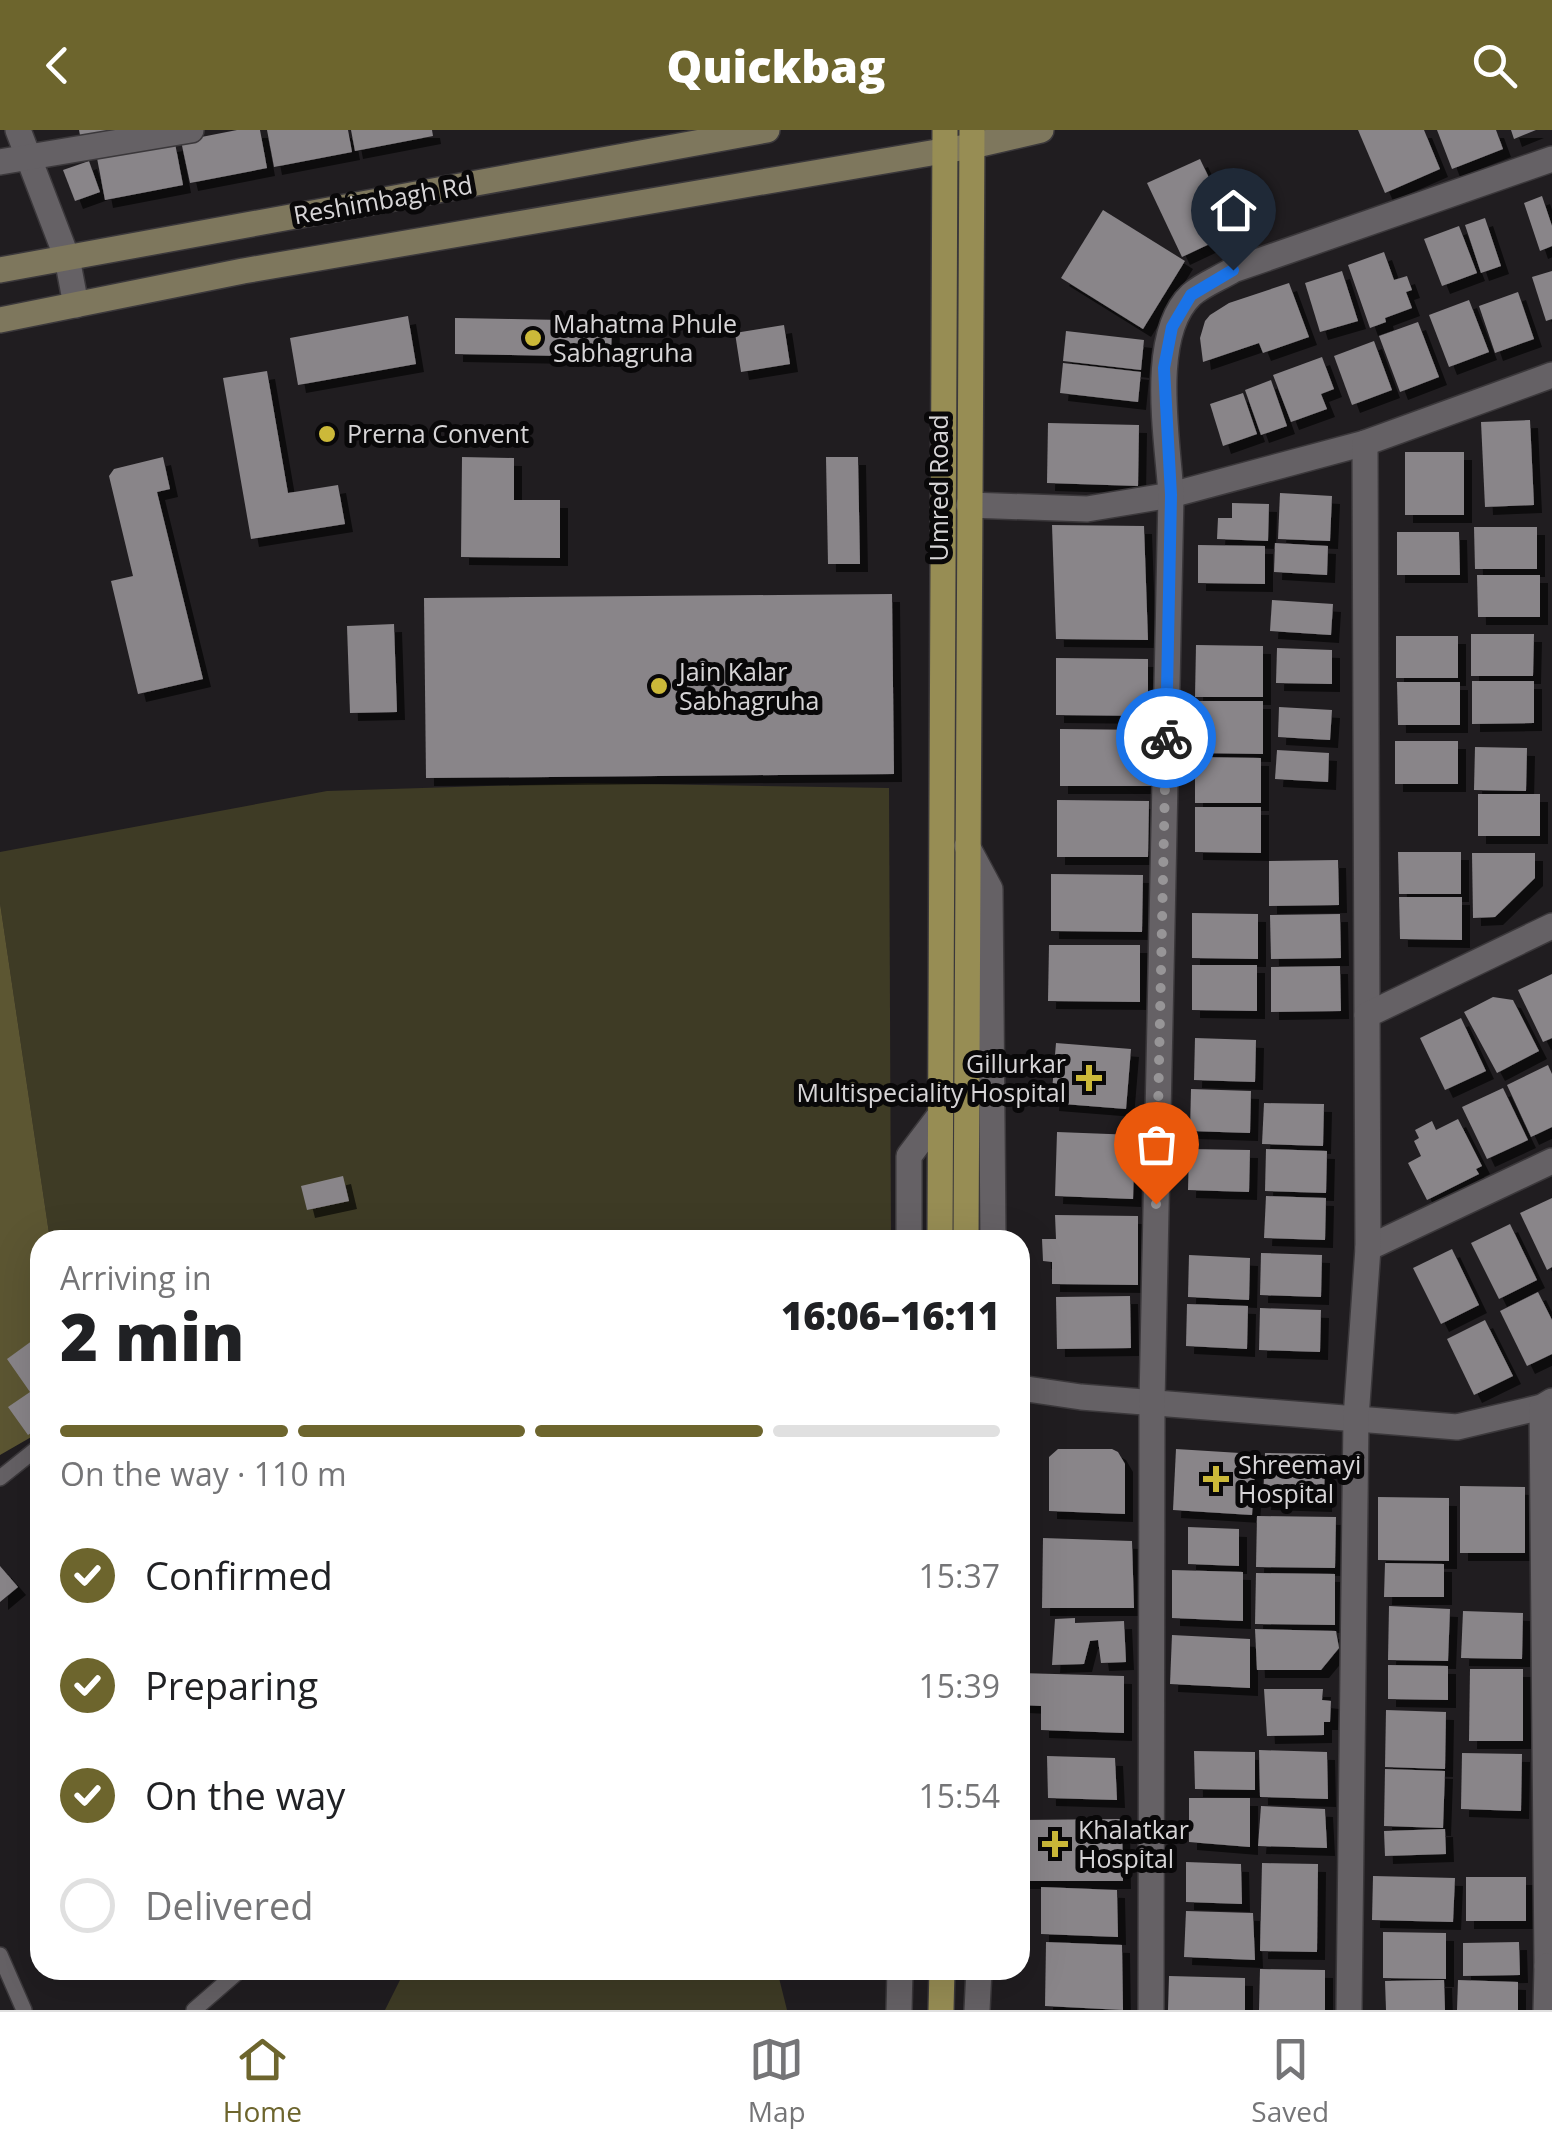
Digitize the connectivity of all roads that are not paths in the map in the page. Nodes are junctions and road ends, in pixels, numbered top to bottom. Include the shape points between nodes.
1 (18, 130) edge
2 (191, 130) edge
3 (767, 130) edge
4 (1041, 130) edge
5 (972, 138) edge
6 (944, 140) edge
7 (30, 157) junction
8 (1552, 160) edge
9 (0, 162) edge
10 (67, 258) junction
11 (0, 270) edge
12 (76, 305) junction
13 (0, 320) edge
14 (1552, 375) edge
15 (1365, 443) junction
16 (1171, 495) junction
17 (969, 505) junction
18 (956, 687) junction
19 (967, 846) junction
20 (1552, 926) edge
21 (1367, 1015) junction
22 (940, 1115) junction
23 (1552, 1161) edge
24 (909, 1230) edge
25 (940, 1230) edge
26 (966, 1230) edge
27 (993, 1230) edge
28 (1368, 1248) junction
29 (1030, 1389) edge
30 (1152, 1401) junction
31 (1547, 1404) edge
32 (1356, 1418) junction
33 (30, 1454) edge
34 (0, 1478) edge
35 (0, 1955) edge
36 (1550, 1964) edge
37 (228, 1980) edge
38 (900, 1980) edge
39 (942, 1980) edge
40 (979, 1980) edge
41 (24, 2010) edge
42 (194, 2010) edge
43 (899, 2010) edge
44 (941, 2010) edge
45 (978, 2010) edge
46 (1150, 2010) edge
47 (1349, 2010) edge
48 (1546, 2010) edge

1 - 7 street
2 - 7 street
3 - 10 main road, Reshimbagh Rd
4 - 5 main road
5 - 6 main road
5 - 17 main road, Umred Road
6 - 12 main road
6 - 18 main road
7 - 9 street
7 - 10 street
8 - 16 street via 1233,270 1191,295 1172,327 1164,368
10 - 11 main road, Reshimbagh Rd
10 - 12 street
12 - 13 main road
14 - 15 street
15 - 16 street
15 - 21 street
16 - 17 street via 1087,509
16 - 30 street
17 - 18 main road, Umred Road
18 - 19 main road, Umred Road
18 - 22 main road
19 - 26 main road, Umred Road
19 - 27 street via 990,890
20 - 21 street
21 - 28 street
22 - 24 street via 909,1156
22 - 25 main road
23 - 28 street
28 - 32 street
29 - 30 street
30 - 32 street
30 - 46 street
31 - 32 street via 1457,1427
31 - 36 street
32 - 47 street
33 - 34 lane
35 - 41 lane
36 - 48 street
37 - 42 lane
38 - 43 street
39 - 44 main road
40 - 45 street

